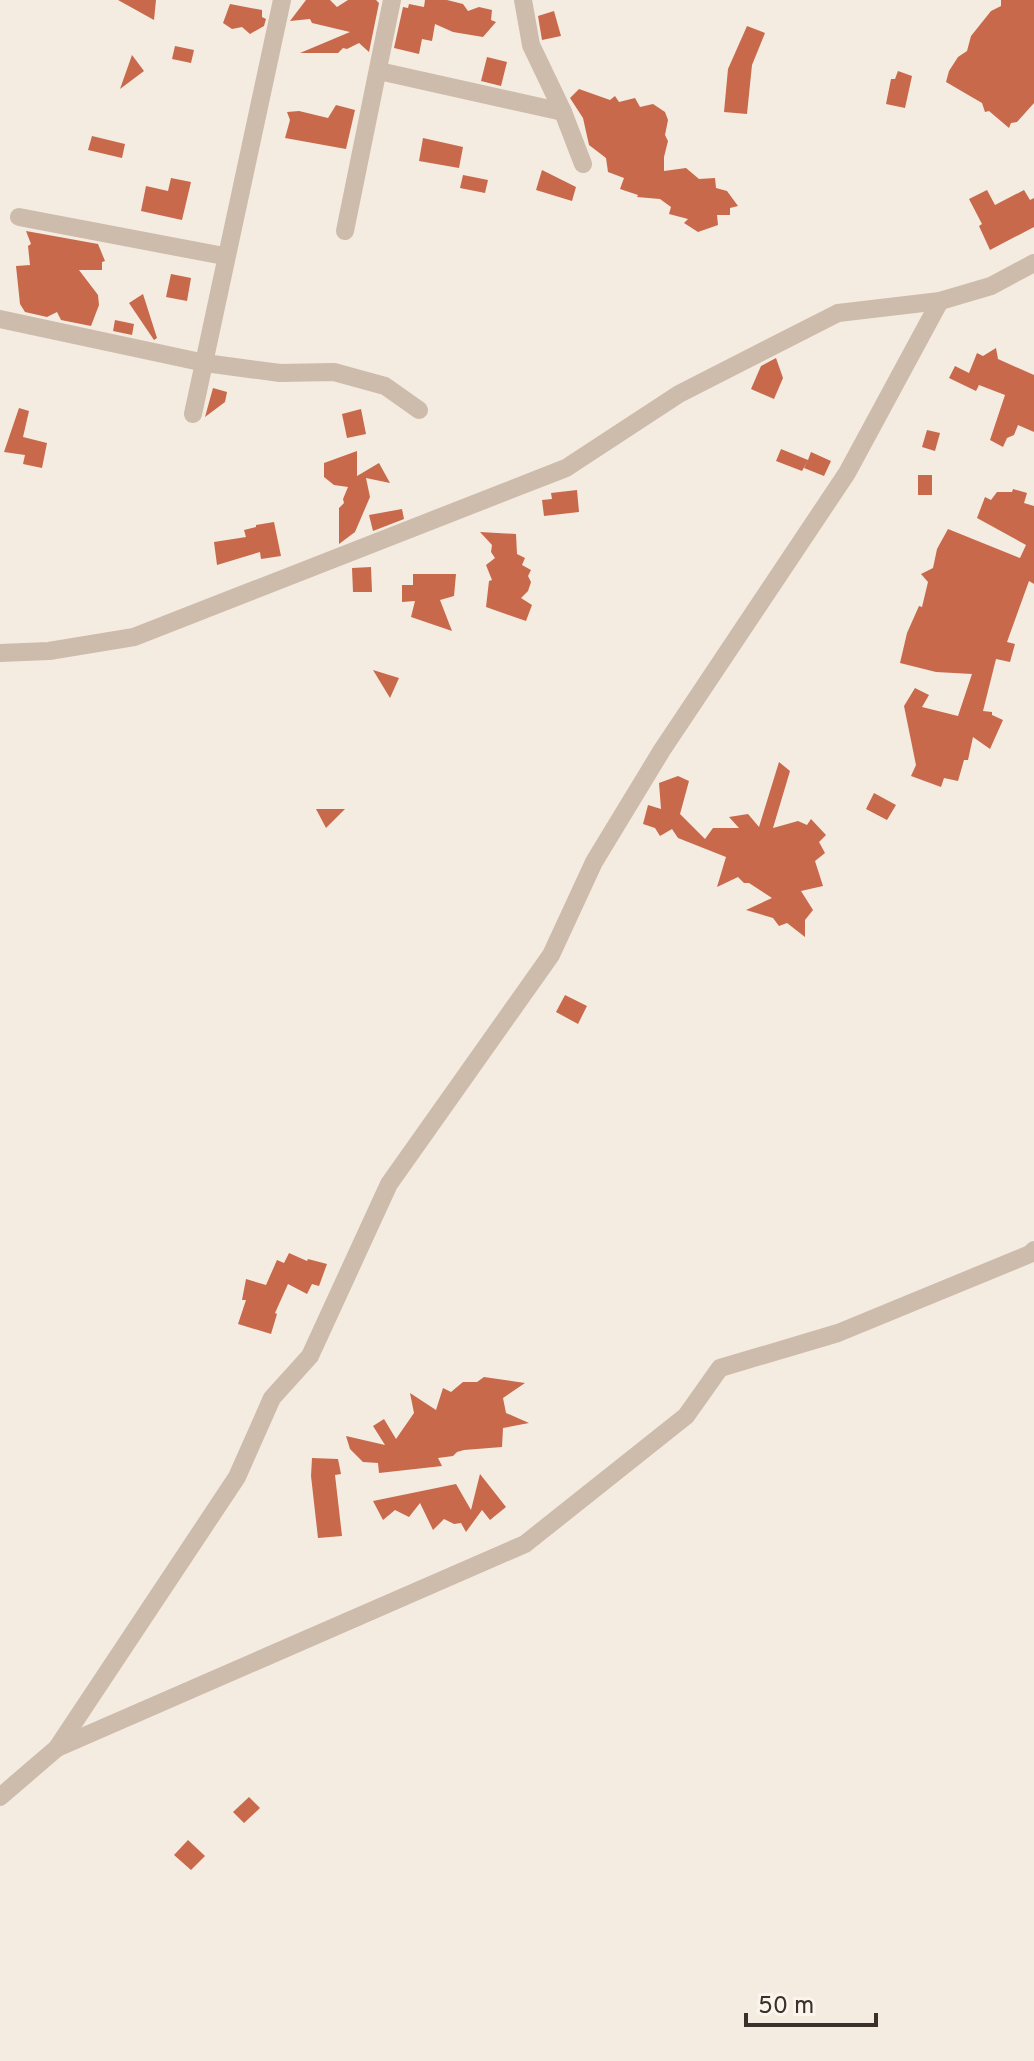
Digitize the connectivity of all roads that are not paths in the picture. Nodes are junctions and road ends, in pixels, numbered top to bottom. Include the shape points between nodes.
1 (282, 0) edge
2 (392, 0) edge
3 (523, 0) edge
4 (379, 71) junction
5 (563, 112) junction
6 (583, 164) dead end
7 (19, 217) dead end
8 (345, 231) dead end
9 (224, 256) dead end
10 (1034, 263) edge
11 (940, 301) junction
12 (0, 319) edge
13 (205, 363) junction
14 (419, 410) dead end
15 (193, 414) dead end
16 (0, 653) edge
17 (1034, 1250) edge
18 (57, 1748) junction
19 (0, 1797) edge

1 - 13 street
2 - 4 street
3 - 5 street via 531,45
4 - 5 street
4 - 8 street
5 - 6 street
7 - 9 street
10 - 11 street via 991,286
11 - 16 street via 838,313 679,394 566,468 134,637
11 - 18 street via 847,473 662,750 594,862 551,955 389,1184 310,1356 272,1398 237,1477
12 - 13 street
13 - 14 street via 280,373 334,372 385,386
13 - 15 street
17 - 18 street via 838,1333 720,1368 686,1416 525,1544
18 - 19 street

